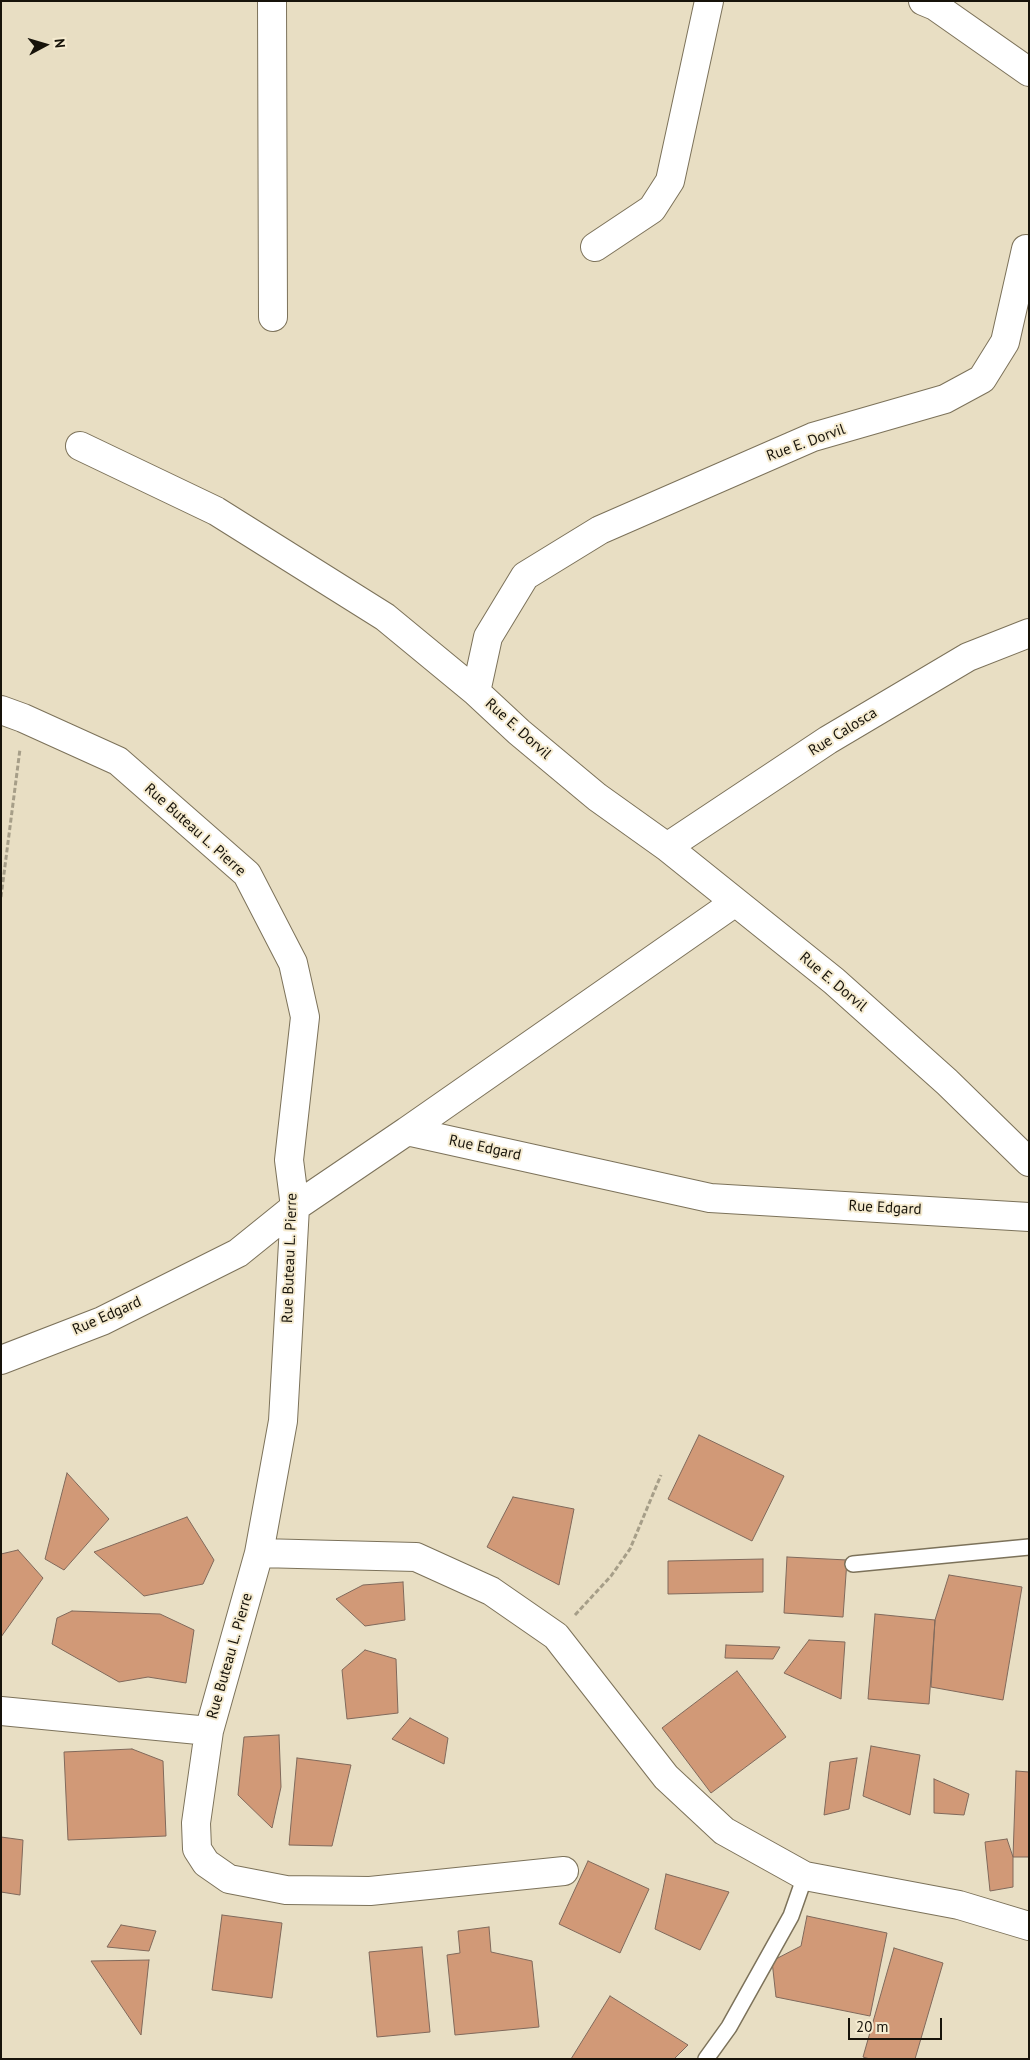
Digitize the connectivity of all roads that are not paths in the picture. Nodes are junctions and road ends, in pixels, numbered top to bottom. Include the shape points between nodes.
1 (272, 1) edge
2 (709, 1) edge
3 (923, 1) edge
4 (1029, 72) edge
5 (595, 247) dead end
6 (1026, 249) dead end
7 (273, 318) dead end
8 (80, 446) dead end
9 (1029, 633) edge
10 (476, 692) junction
11 (12, 714) edge
12 (667, 847) junction
13 (734, 903) junction
14 (407, 1131) junction
15 (1029, 1162) edge
16 (295, 1207) junction
17 (1029, 1217) edge
18 (1, 1360) edge
19 (1029, 1547) edge
20 (259, 1553) junction
21 (853, 1564) dead end
22 (1, 1711) edge
23 (210, 1731) junction
24 (564, 1871) dead end
25 (805, 1876) junction
26 (1029, 1926) edge
27 (706, 2059) edge

1 - 7 street
2 - 5 street via 670,181 652,209
3 - 4 street via 935,6
6 - 10 street, Rue E. Dorvil via 1005,342 982,379 945,399 813,437 600,530 526,576 488,637
8 - 10 street via 224,516 385,617
9 - 12 street, Rue Calosca via 968,656 828,740
10 - 12 street, Rue E. Dorvil via 597,797
11 - 16 street, Rue Buteau L. Pierre via 118,761 247,874 293,963 305,1017 289,1160
12 - 13 street, Rue E. Dorvil
13 - 14 street
13 - 15 street, Rue E. Dorvil via 834,981 947,1082
14 - 16 street, Rue Edgard
14 - 17 street, Rue Edgard via 710,1198
16 - 18 street, Rue Edgard via 238,1253 102,1321
16 - 20 street, Rue Buteau L. Pierre via 283,1421
19 - 21 lane
20 - 23 street, Rue Buteau L. Pierre
20 - 25 street via 416,1557 491,1591 556,1636 666,1777 724,1831
22 - 23 street
23 - 24 street, Rue Buteau L. Pierre via 196,1824 197,1849 206,1863 229,1879 286,1890 370,1890
25 - 26 street via 959,1905
25 - 27 lane via 791,1916 729,2027

